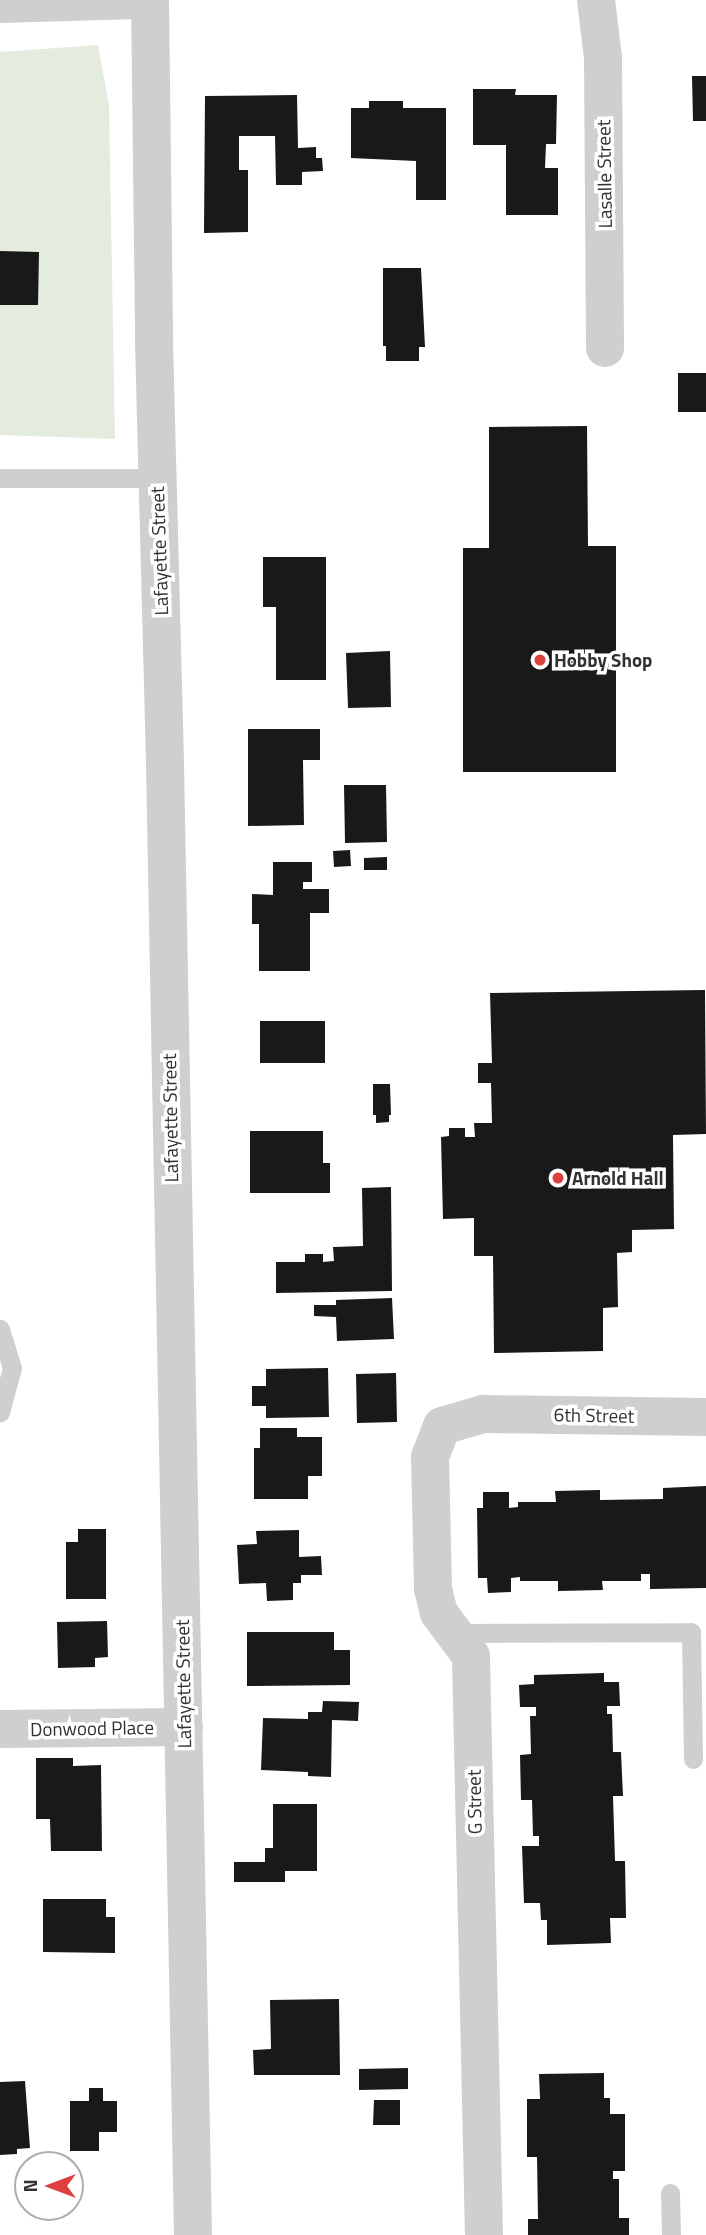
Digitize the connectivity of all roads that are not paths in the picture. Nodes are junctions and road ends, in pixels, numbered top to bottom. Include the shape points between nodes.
1 (138, 0) edge
2 (150, 0) edge
3 (596, 0) edge
4 (0, 4) edge
5 (606, 348) dead end
6 (0, 478) edge
7 (157, 478) junction
8 (0, 1329) edge
9 (0, 1412) edge
10 (483, 1414) joint
11 (706, 1417) edge
12 (455, 1633) junction
13 (184, 1727) junction
14 (0, 1729) edge
15 (693, 1759) dead end
16 (670, 2193) dead end
17 (193, 2235) edge
18 (484, 2235) edge
19 (671, 2235) edge

1 - 4 street
2 - 7 street, Lafayette Street
3 - 5 street, Lasalle Street via 603,58
6 - 7 lane
7 - 13 street, Lafayette Street
8 - 9 lane via 12,1368
10 - 11 street, 6th Street
10 - 12 street, G Street via 442,1426 430,1457 433,1589 439,1612
12 - 15 lane via 691,1632
12 - 18 street, G Street via 471,1656
13 - 14 street, Donwood Place
13 - 17 street, Lafayette Street
16 - 19 lane

